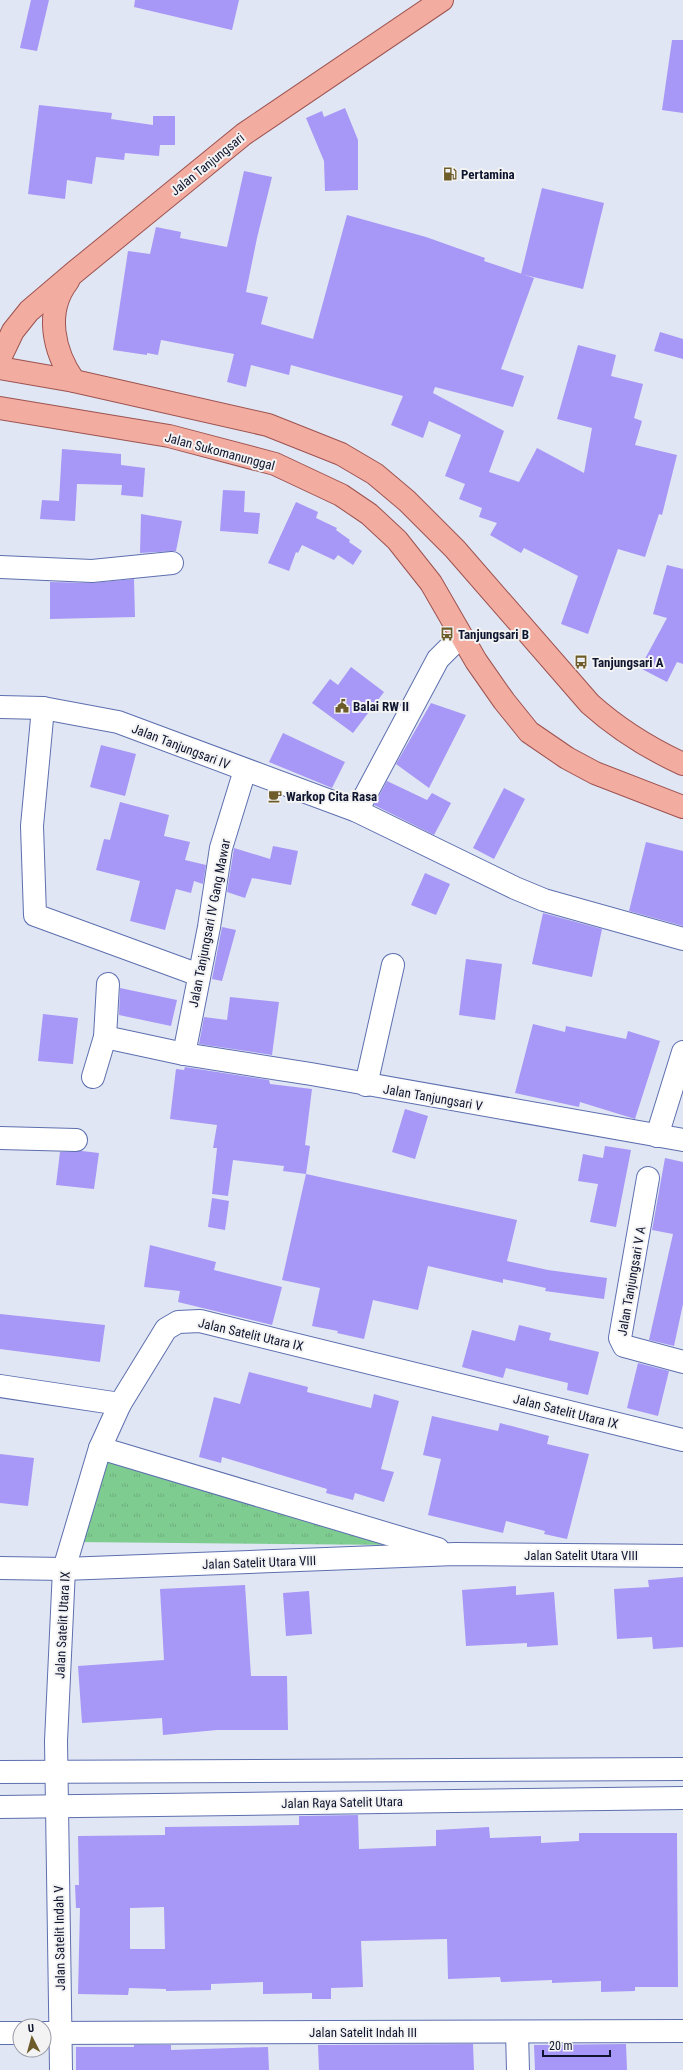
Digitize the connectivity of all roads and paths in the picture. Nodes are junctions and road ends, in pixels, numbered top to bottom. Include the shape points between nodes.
1 (442, 0) edge
2 (76, 271) junction
3 (0, 358) edge
4 (0, 368) edge
5 (74, 381) junction
6 (0, 408) edge
7 (172, 563) dead end
8 (0, 567) edge
9 (460, 637) junction
10 (0, 706) edge
11 (42, 708) junction
12 (683, 764) edge
13 (245, 770) junction
14 (683, 807) edge
15 (357, 811) junction
16 (683, 939) edge
17 (393, 965) dead end
18 (199, 975) junction
19 (108, 984) dead end
20 (105, 1037) junction
21 (683, 1052) edge
22 (184, 1054) junction
23 (93, 1077) dead end
24 (366, 1085) junction
25 (657, 1136) junction
26 (0, 1138) edge
27 (76, 1140) dead end
28 (683, 1140) edge
29 (648, 1178) dead end
30 (683, 1362) edge
31 (0, 1386) edge
32 (120, 1404) junction
33 (683, 1440) edge
34 (100, 1448) junction
35 (454, 1554) junction
36 (683, 1556) edge
37 (0, 1568) edge
38 (64, 1569) junction
39 (683, 1769) edge
40 (57, 1771) junction
41 (0, 1772) edge
42 (683, 1798) edge
43 (57, 1806) junction
44 (0, 1807) edge
45 (683, 2031) edge
46 (517, 2032) junction
47 (0, 2033) edge
48 (12, 2033) edge
49 (52, 2033) edge
50 (61, 2070) edge
51 (518, 2070) edge

1 - 2 main road, Jalan Tanjungsari via 244,134
2 - 3 main road, Jalan Tanjungsari via 29,311 13,332
2 - 5 main road via 65,284 54,317 58,351 64,367
4 - 5 main road
5 - 12 main road via 268,425 341,454 375,474 407,501 455,549 590,704 612,724
6 - 9 main road, Jalan Sukomanunggal via 169,436 274,464 341,495 369,514 397,540 431,583
7 - 8 street via 92,571
9 - 14 main road, Jalan Sukomanunggal via 504,701 530,732 567,758 595,773
9 - 15 street via 438,659
10 - 11 street, Jalan Tanjungsari IV
11 - 13 street, Jalan Tanjungsari IV via 118,722
11 - 18 street via 32,826 35,915
13 - 15 street, Jalan Tanjungsari IV
13 - 18 street, Jalan Tanjungsari IV Gang Mawar via 221,848
15 - 16 street, Jalan Tanjungsari IV via 544,900
17 - 24 street
18 - 22 street, Jalan Tanjungsari IV Gang Mawar
19 - 20 street
20 - 22 street, Jalan Tanjungsari V
20 - 23 street
21 - 25 street
22 - 24 street, Jalan Tanjungsari V
24 - 25 street, Jalan Tanjungsari V
25 - 28 street, Jalan Tanjungsari V
26 - 27 street
29 - 30 street, Jalan Tanjungsari V A via 620,1338 624,1346
31 - 32 street
32 - 33 street, Jalan Satelit Utara IX via 166,1329 178,1322 191,1320
32 - 34 street, Jalan Satelit Utara IX
34 - 35 street, Jalan Satelit Utara VIII
34 - 38 street, Jalan Satelit Utara IX
35 - 36 street, Jalan Satelit Utara VIII
35 - 38 street, Jalan Satelit Utara VIII
37 - 38 street, Jalan Satelit Utara VIII
38 - 40 street, Jalan Satelit Utara IX via 56,1741
39 - 40 street
40 - 41 street
40 - 43 street, Jalan Satelit Utara IX
42 - 43 street, Jalan Raya Satelit Utara
43 - 44 street, Jalan Raya Satelit Utara
43 - 49 street, Jalan Satelit Indah V
45 - 46 street, Jalan Satelit Indah III
46 - 49 street, Jalan Satelit Indah III
46 - 51 street
47 - 48 street
49 - 50 street, Jalan Satelit Indah V

